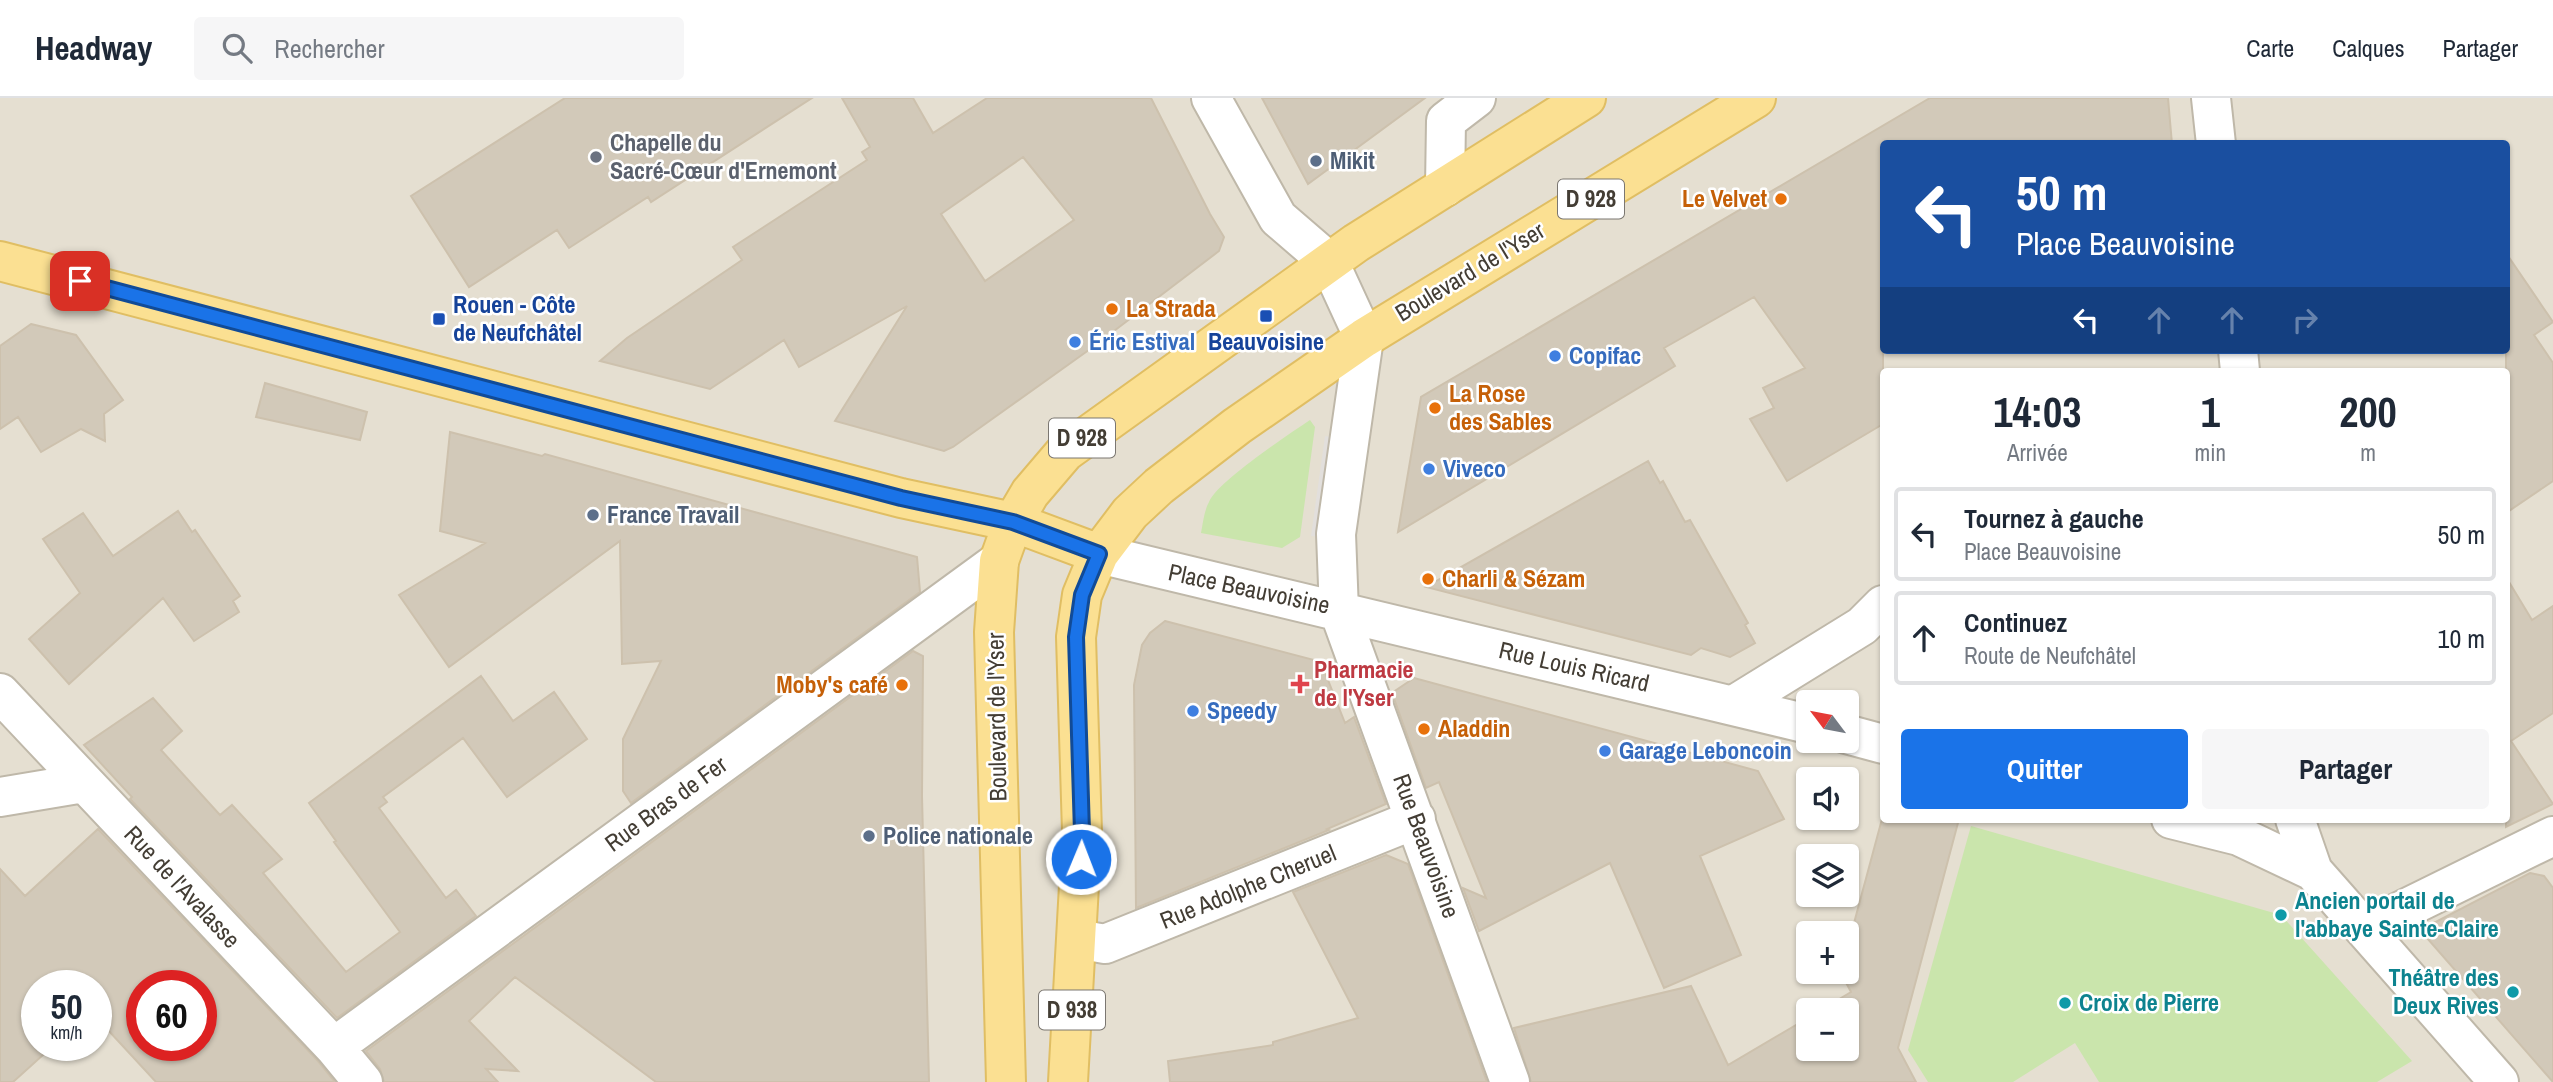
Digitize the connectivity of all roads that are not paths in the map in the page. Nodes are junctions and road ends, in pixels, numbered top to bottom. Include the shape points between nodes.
1 (1211, 98) edge
2 (1476, 98) edge
3 (1586, 98) edge
4 (1756, 98) edge
5 (2211, 98) edge
6 (2216, 140) edge
7 (1445, 187) junction
8 (0, 261) edge
9 (1329, 262) junction
10 (1364, 338) junction
11 (1013, 522) junction
12 (1099, 554) junction
13 (999, 561) junction
14 (1880, 608) edge
15 (1339, 611) junction
16 (0, 693) edge
17 (1734, 705) junction
18 (1796, 721) edge
19 (1859, 738) edge
20 (1880, 743) edge
21 (84, 783) junction
22 (0, 797) edge
23 (1416, 819) junction
24 (2187, 823) edge
25 (2296, 823) edge
26 (2551, 840) edge
27 (2312, 871) junction
28 (2364, 929) junction
29 (1077, 939) junction
30 (334, 1047) junction
31 (363, 1082) edge
32 (1006, 1082) edge
33 (1068, 1082) edge
34 (1510, 1082) edge
35 (2500, 1082) edge

1 - 9 street via 1278,218
2 - 7 street via 1446,121
3 - 7 main road, D 928
4 - 10 main road, Boulevard de l'Yser / D 928
5 - 6 street
7 - 9 main road, D 928
8 - 11 main road, Place Beauvoisine via 901,498
9 - 10 street
9 - 11 main road, D 928 via 1079,440 1036,485
10 - 12 main road, D 928 via 1159,486 1129,513
10 - 15 street, Place Beauvoisine via 1336,534
11 - 12 main road, Place Beauvoisine
11 - 13 main road, D 938
12 - 15 street, Place Beauvoisine
12 - 29 main road, D 938 via 1082,595 1076,637 1082,832
13 - 30 street, Rue Bras de Fer
13 - 32 main road, Boulevard de l'Yser / D 938 via 994,632
14 - 17 street via 1862,626
15 - 17 street, Rue Louis Ricard
15 - 23 street, Rue Beauvoisine
16 - 21 street, Rue de l'Avalasse
17 - 18 street, Rue Louis Ricard
19 - 20 street
21 - 22 street
21 - 30 street, Rue de l'Avalasse
23 - 29 street, Rue Adolphe Cheruel via 1105,943
23 - 34 street, Rue Beauvoisine
24 - 27 street via 2239,836
25 - 27 street
26 - 28 street
27 - 28 street
28 - 35 street
29 - 33 main road, D 938
30 - 31 street, Rue de l'Avalasse

